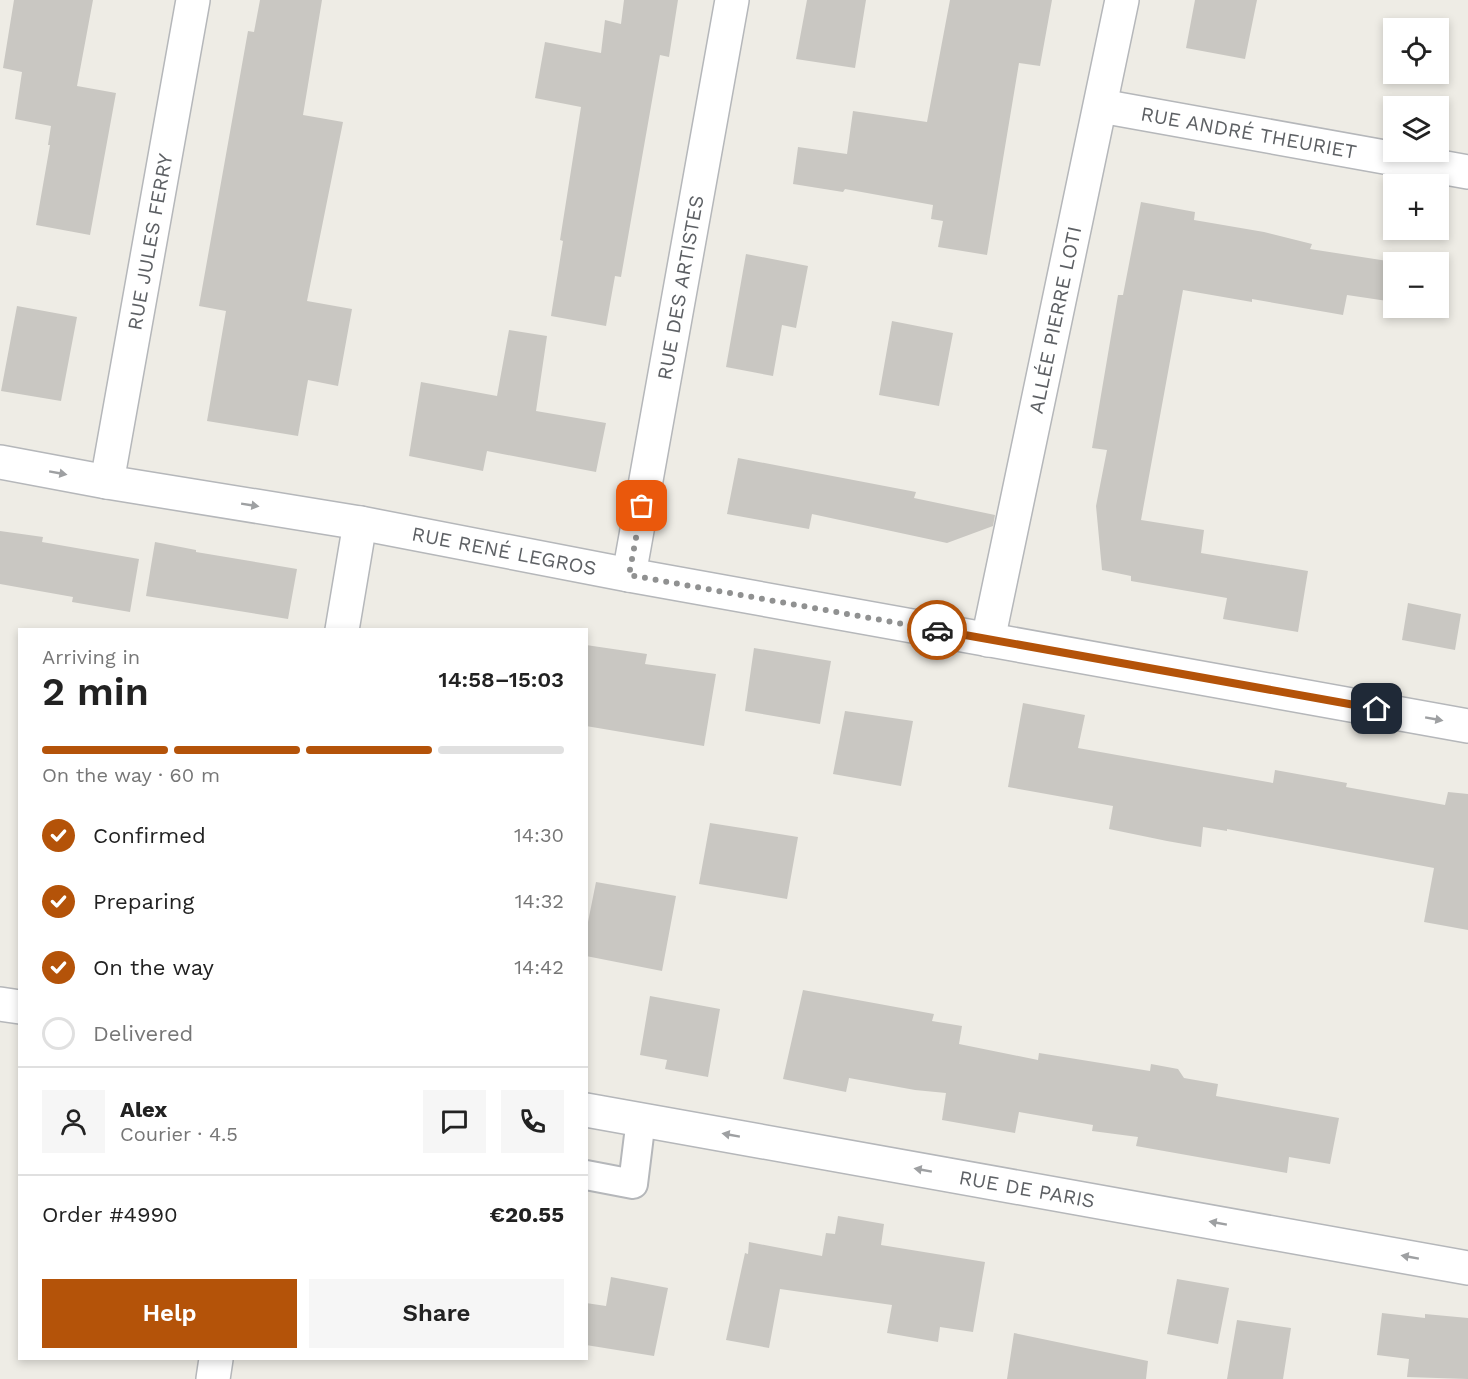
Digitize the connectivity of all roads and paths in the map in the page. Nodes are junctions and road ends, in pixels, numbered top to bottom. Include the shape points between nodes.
1 (193, 0) edge
2 (732, 0) edge
3 (1122, 0) edge
4 (1101, 106) junction
5 (1468, 172) edge
6 (0, 462) edge
7 (107, 482) junction
8 (360, 523) junction
9 (629, 575) junction
10 (342, 628) edge
11 (988, 640) junction
12 (1468, 726) edge
13 (0, 1004) edge
14 (18, 1007) edge
15 (588, 1110) edge
16 (641, 1119) junction
17 (588, 1175) edge
18 (1468, 1268) edge
19 (216, 1360) edge
20 (213, 1379) edge

1 - 7 street, RUE JULES FERRY
2 - 9 street, RUE DES ARTISTES
3 - 4 street, ALLÉE PIERRE LOTI
4 - 5 street, RUE ANDRÉ THEURIET
4 - 11 street, ALLÉE PIERRE LOTI
6 -> 7 street, RUE RENÉ LEGROS
7 -> 8 street, RUE RENÉ LEGROS
8 - 9 street, RUE RENÉ LEGROS
8 - 10 street
9 - 11 street, RUE RENÉ LEGROS
11 -> 12 street, RUE RENÉ LEGROS
13 - 14 street
15 - 16 street, RUE DE PARIS
16 - 17 lane via 633,1184
18 -> 16 street, RUE DE PARIS
19 - 20 street

